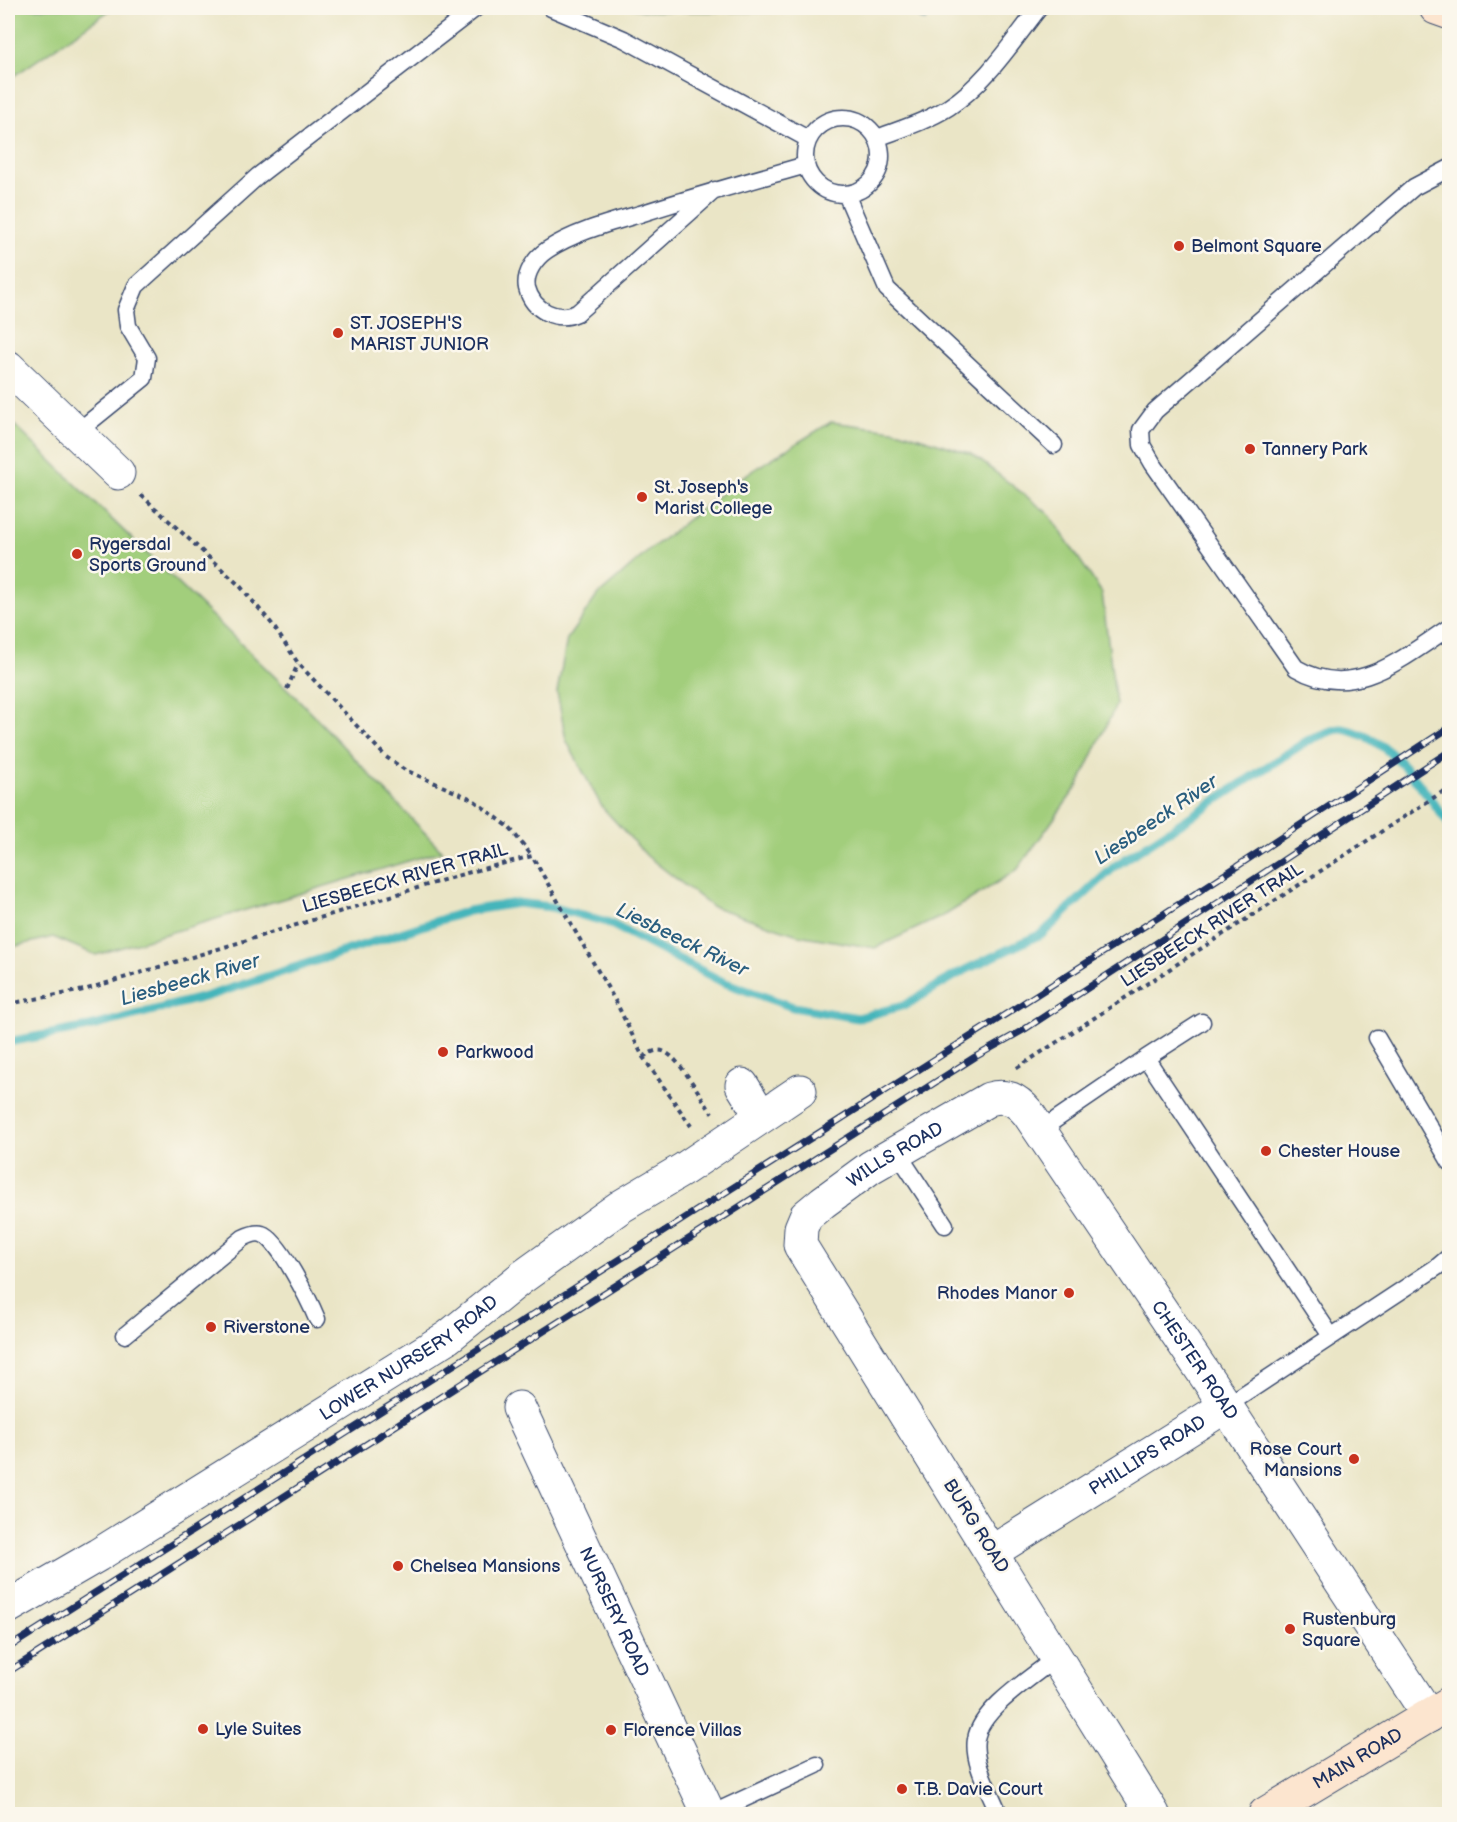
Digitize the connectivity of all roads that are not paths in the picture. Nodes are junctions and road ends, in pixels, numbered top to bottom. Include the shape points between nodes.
1 (476, 8) edge
2 (551, 8) edge
3 (1039, 8) edge
4 (1436, 8) edge
5 (1449, 13) edge
6 (877, 138) junction
7 (808, 140) junction
8 (806, 165) junction
9 (1449, 168) edge
10 (715, 190) junction
11 (846, 194) junction
12 (8, 368) edge
13 (76, 433) junction
14 (1054, 445) dead end
15 (118, 473) road end
16 (1449, 627) edge
17 (1202, 1022) dead end
18 (1377, 1038) dead end
19 (1146, 1058) junction
20 (742, 1085) dead end
21 (800, 1091) dead end
22 (1013, 1099) joint
23 (761, 1116) junction
24 (1039, 1131) junction
25 (897, 1152) junction
26 (1449, 1162) edge
27 (945, 1225) dead end
28 (800, 1239) joint
29 (1449, 1256) edge
30 (317, 1319) dead end
31 (125, 1335) dead end
32 (1330, 1336) junction
33 (1226, 1406) junction
34 (519, 1408) dead end
35 (992, 1552) junction
36 (8, 1607) edge
37 (1057, 1657) junction
38 (1439, 1709) edge
39 (817, 1765) dead end
40 (710, 1815) edge
41 (999, 1815) edge
42 (1153, 1815) edge
43 (1265, 1815) edge

1 - 13 lane via 258,176 136,286 126,310 128,326 147,358 144,378
2 - 7 lane via 624,39
3 - 6 lane via 970,91 933,115
4 - 5 main road
6 - 7 lane via 861,123 841,118 826,122
6 - 11 lane via 881,153 876,174 862,189
7 - 8 lane
8 - 10 lane
8 - 11 lane via 820,186
9 - 16 lane via 1414,188 1155,411 1141,430 1142,445 1153,464 1296,668 1313,678 1357,680 1390,667
10 - 10 lane via 577,313 551,316 532,298 527,276 545,251 571,237
11 - 14 lane via 887,289
12 - 13 street
13 - 15 street
17 - 19 lane
18 - 26 lane
19 - 24 lane
19 - 32 lane
20 - 23 street
21 - 23 street, LOWER NURSERY ROAD
22 - 24 street, CHESTER ROAD
22 - 25 street, WILLS ROAD via 989,1099
23 - 36 street, LOWER NURSERY ROAD via 620,1207 521,1278 448,1337
24 - 33 street, CHESTER ROAD
25 - 27 lane
25 - 28 street, WILLS ROAD via 806,1216
28 - 35 street, BURG ROAD via 805,1256
29 - 32 lane, PHILLIPS ROAD
30 - 31 lane via 275,1246 257,1233 243,1238
32 - 33 lane, PHILLIPS ROAD
33 - 35 street, PHILLIPS ROAD
33 - 38 street, CHESTER ROAD
34 - 40 street, NURSERY ROAD
35 - 37 street, BURG ROAD
37 - 41 lane via 1000,1702 975,1740 978,1763
37 - 42 street, BURG ROAD
38 - 43 main road, MAIN ROAD
39 - 40 lane

